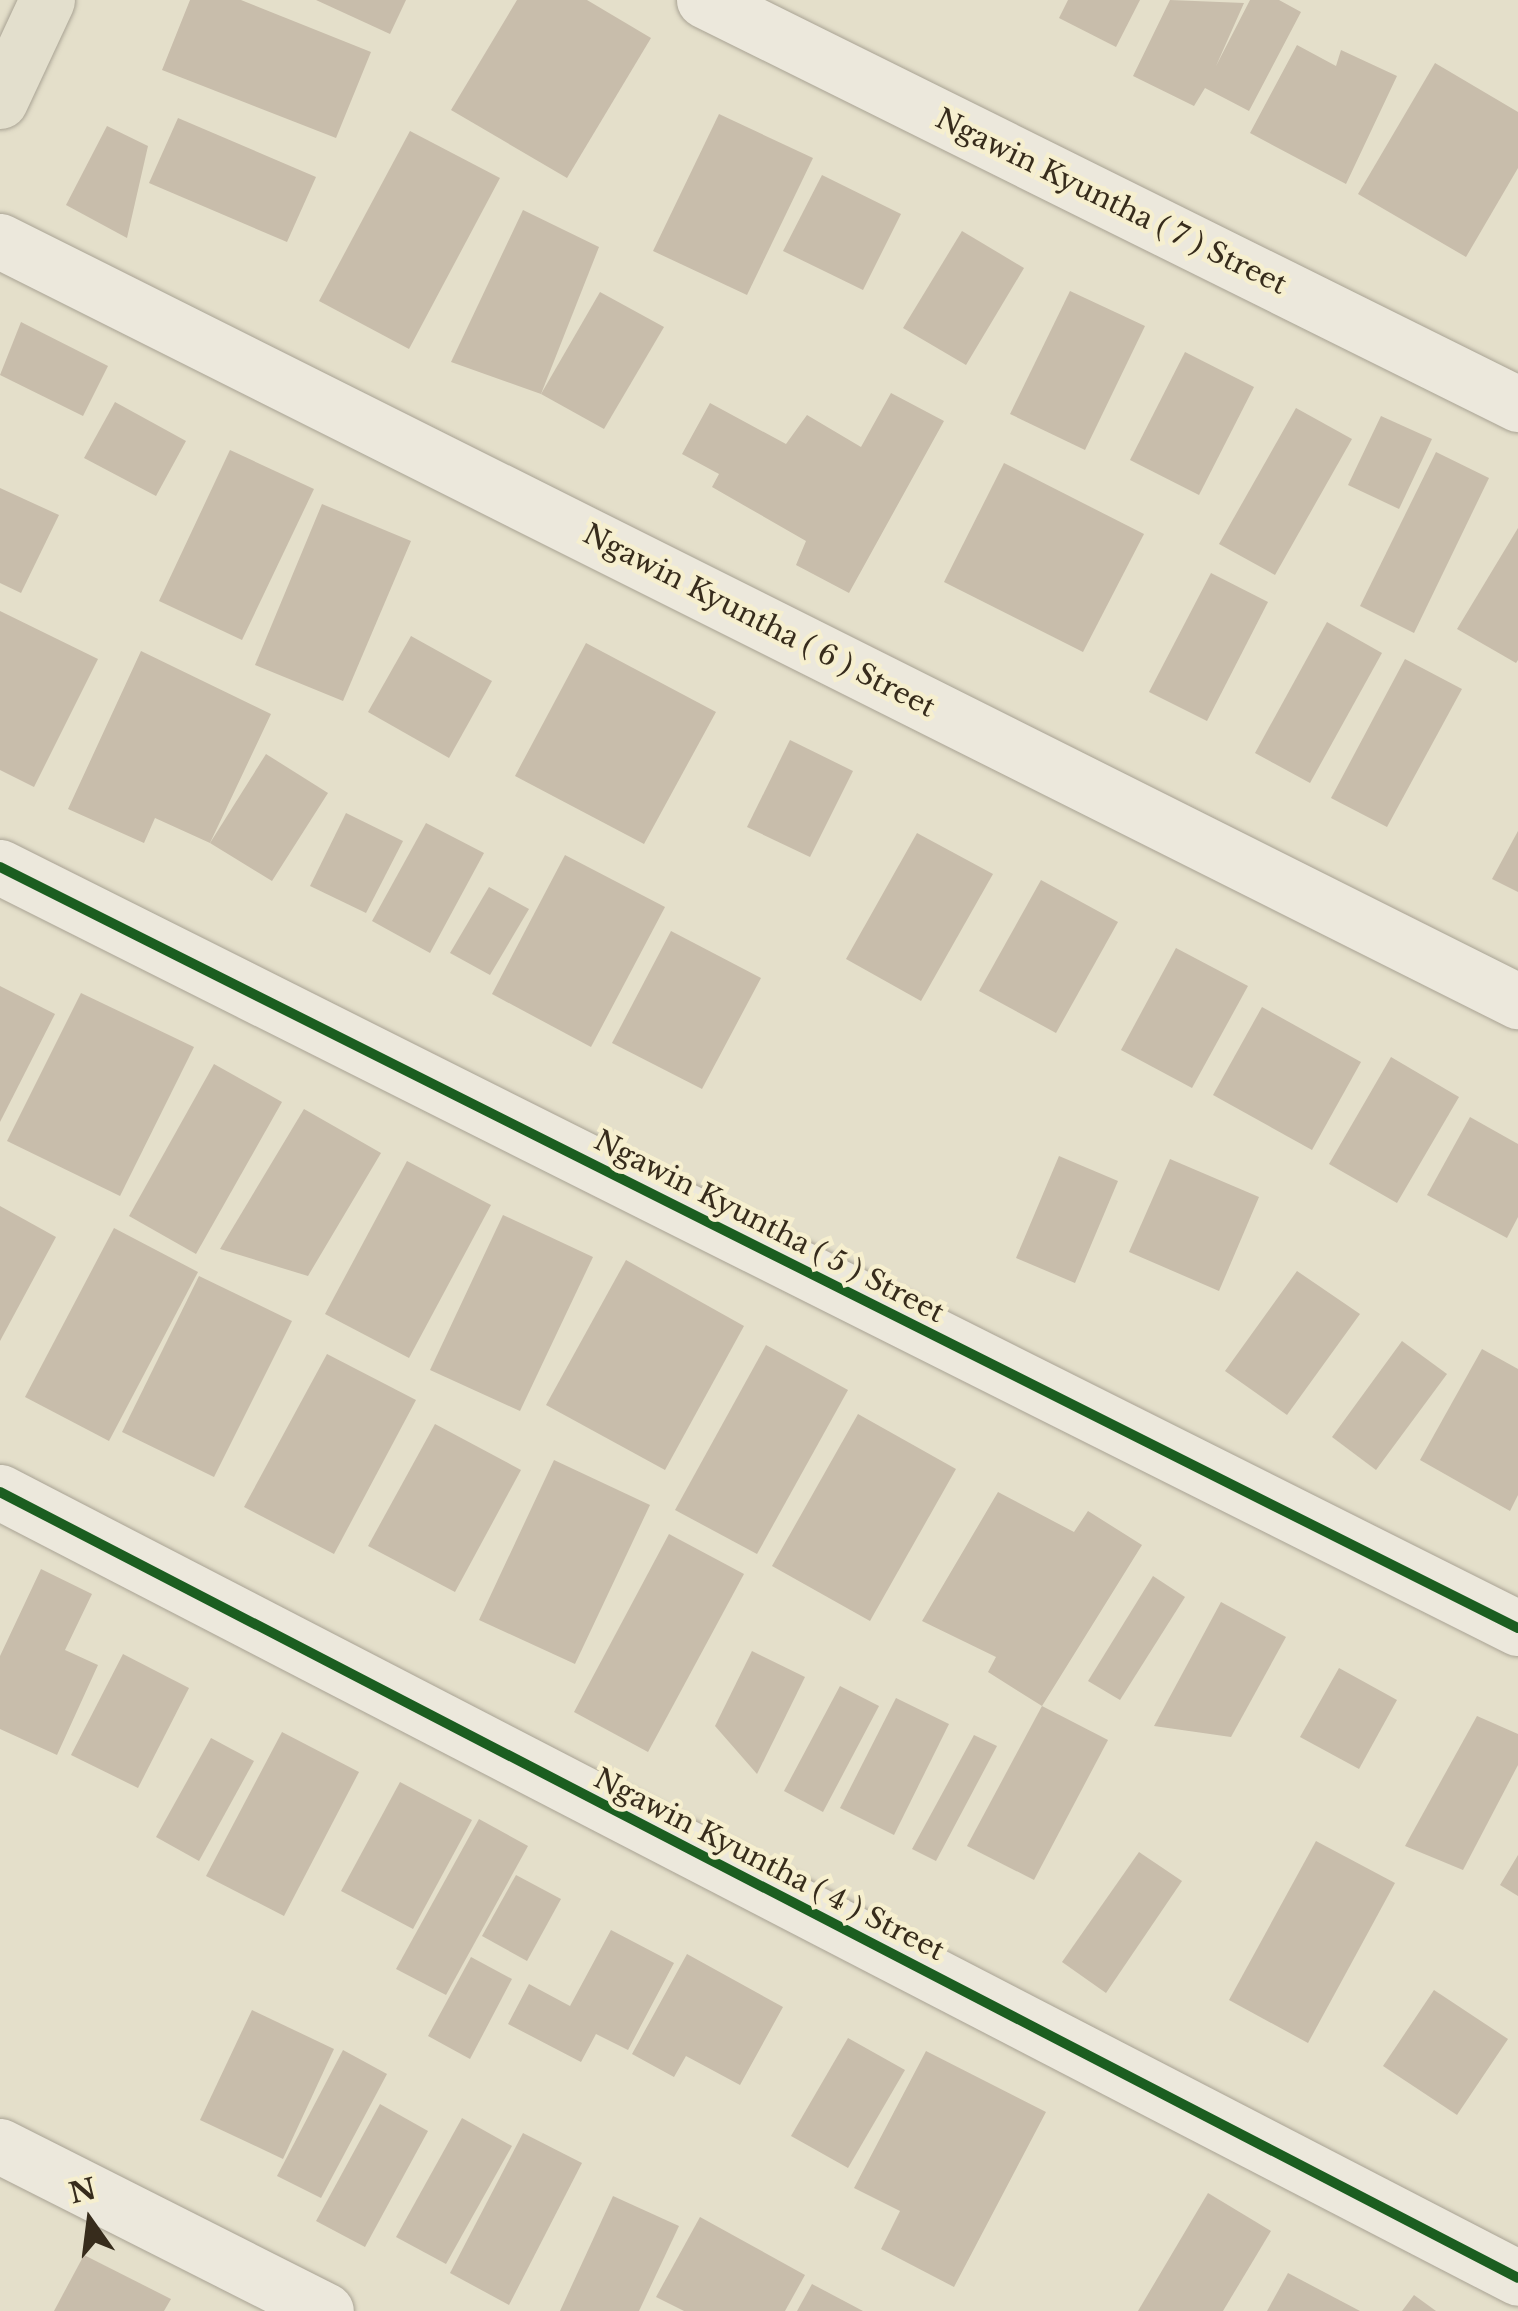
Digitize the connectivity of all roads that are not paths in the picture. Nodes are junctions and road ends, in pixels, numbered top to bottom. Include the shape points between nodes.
1 (47, 0) edge
2 (704, 0) edge
3 (0, 101) edge
4 (0, 241) edge
5 (1518, 404) edge
6 (0, 867) edge
7 (1518, 1001) edge
8 (0, 1492) edge
9 (1518, 1628) edge
10 (0, 2146) edge
11 (1518, 2278) edge
12 (326, 2311) edge

1 - 3 main road
2 - 5 street, Ngawin Kyuntha ( 7 ) Street
4 - 7 street, Ngawin Kyuntha ( 6 ) Street
6 - 9 street, Ngawin Kyuntha ( 5 ) Street
8 - 11 street, Ngawin Kyuntha ( 4 ) Street
10 - 12 street

